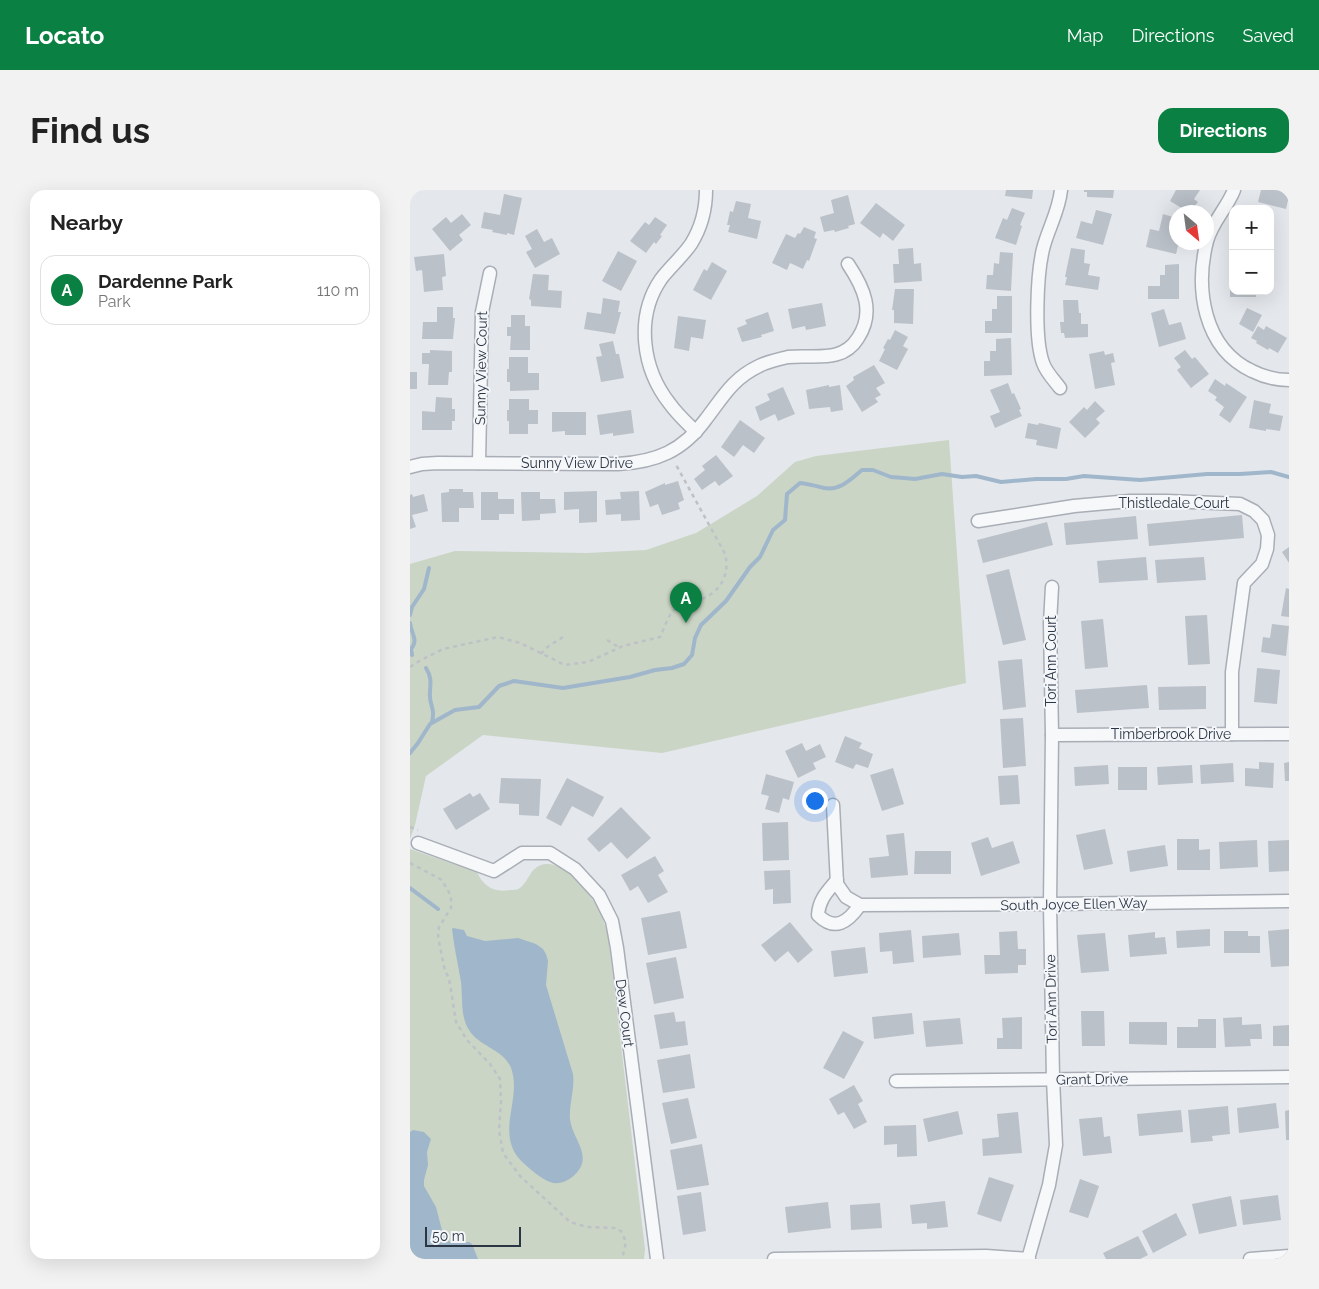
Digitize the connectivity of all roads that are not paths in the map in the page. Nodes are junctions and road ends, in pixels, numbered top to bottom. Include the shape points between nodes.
1 (706, 190) edge
2 (1061, 190) edge
3 (1234, 190) edge
4 (848, 264) dead end
5 (490, 273) dead end
6 (1289, 380) edge
7 (1060, 388) dead end
8 (696, 432) junction
9 (480, 463) junction
10 (410, 467) edge
11 (978, 521) dead end
12 (1052, 588) dead end
13 (1232, 734) junction
14 (1289, 734) edge
15 (1052, 735) junction
16 (833, 805) dead end
17 (418, 843) dead end
18 (837, 880) junction
19 (1289, 901) edge
20 (1050, 904) junction
21 (860, 905) junction
22 (1289, 1077) edge
23 (1053, 1079) junction
24 (896, 1081) dead end
25 (1289, 1256) edge
26 (657, 1259) edge
27 (774, 1259) edge
28 (1029, 1259) edge
29 (1250, 1259) edge

1 - 8 street via 705,213 698,231 660,281 647,313 645,331 648,364 656,382 668,403
2 - 7 street via 1040,262 1038,320 1041,357
3 - 6 street via 1208,239 1202,276 1206,314 1212,332 1232,358 1264,377
4 - 8 street, Sunny View Drive via 863,289 867,318 850,348 830,356 788,357 746,373 732,383
5 - 9 street, Sunny View Court via 482,312
8 - 9 street, Sunny View Drive via 669,452 653,460 636,463
9 - 10 street, Sunny View Drive via 438,462
11 - 13 street, Thistledale Court via 1130,501 1240,504 1254,511 1263,520 1268,535 1267,549 1262,564 1244,583 1232,672
12 - 15 street, Tori Ann Court
13 - 14 street, Timberbrook Drive
13 - 15 street, Timberbrook Drive
15 - 20 street, Tori Ann Drive
16 - 18 street
17 - 26 street, Dew Court via 494,871 522,853 550,853 575,869 599,896 612,921 617,948
18 - 21 street via 846,897
18 - 21 street via 822,897 818,915 834,925 847,920
19 - 20 street, South Joyce Ellen Way
20 - 21 street, South Joyce Ellen Way
20 - 23 street, Tori Ann Drive
22 - 23 street, Grant Drive
23 - 24 street, Grant Drive
23 - 28 street, Tori Ann Drive via 1056,1146
25 - 29 street
27 - 28 street via 986,1256

